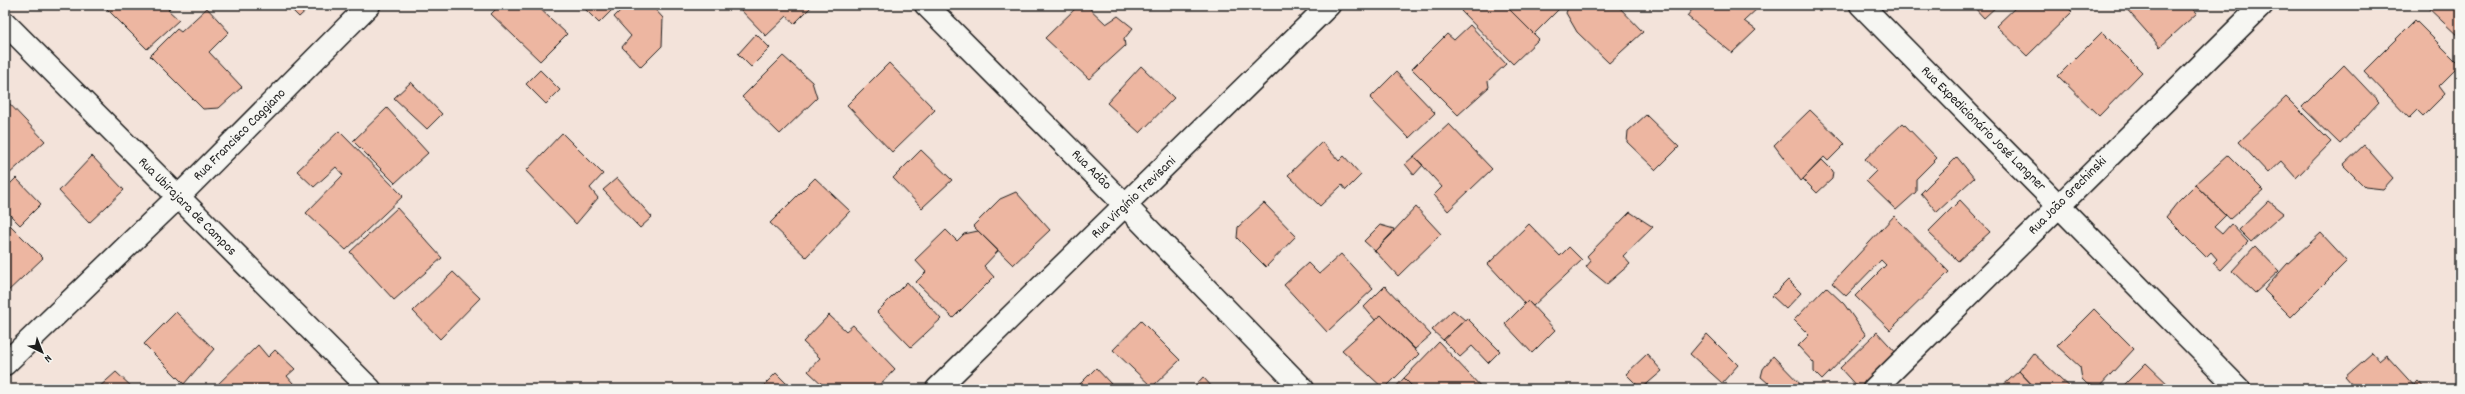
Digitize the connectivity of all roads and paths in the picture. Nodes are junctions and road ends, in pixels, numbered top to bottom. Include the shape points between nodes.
1 (369, 5) edge
2 (926, 5) edge
3 (1329, 5) edge
4 (1861, 5) edge
5 (2262, 5) edge
6 (5, 23) edge
7 (178, 197) junction
8 (2058, 205) junction
9 (1126, 206) junction
10 (5, 364) edge
11 (370, 389) edge
12 (937, 389) edge
13 (1303, 389) edge
14 (1874, 389) edge
15 (2239, 389) edge

1 - 7 street, Rua Francisco Caggiano
2 - 9 street, Rua Adão
3 - 9 street, Rua Virgínio Trevisani
4 - 8 street, Rua Expedicionário José Langner
5 - 8 street, Rua João Grechinski
6 - 7 street, Rua Ubirajara de Campos
7 - 10 street, Rua Francisco Caggiano
7 - 11 street, Rua Ubirajara de Campos
8 - 14 street, Rua João Grechinski
8 - 15 street, Rua Expedicionário José Langner
9 - 12 street, Rua Virgínio Trevisani
9 - 13 street, Rua Adão

